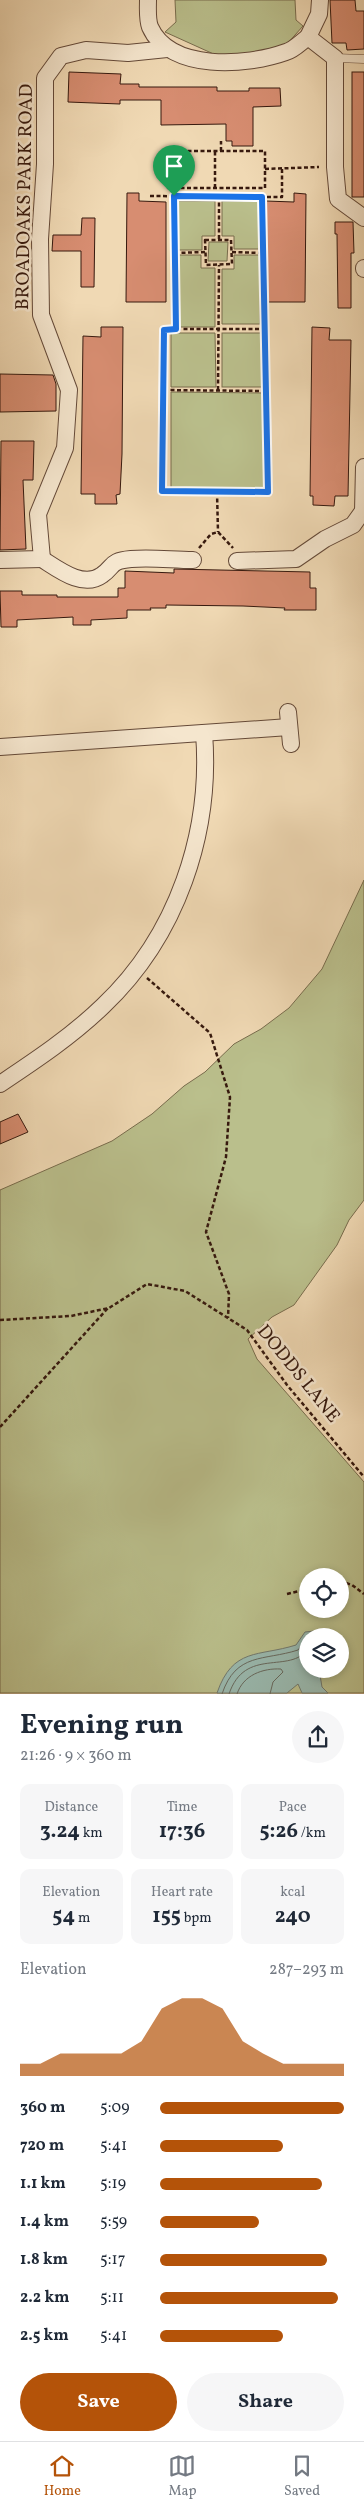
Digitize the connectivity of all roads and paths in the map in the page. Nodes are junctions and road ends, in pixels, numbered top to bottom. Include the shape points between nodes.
1 (148, 0) edge
2 (320, 0) edge
3 (308, 37) junction
4 (167, 49) junction
5 (335, 58) junction
6 (364, 59) edge
7 (221, 141) dead end
8 (215, 151) junction
9 (221, 151) junction
10 (335, 167) junction
11 (282, 168) junction
12 (265, 169) junction
13 (215, 188) junction
14 (150, 196) dead end
15 (174, 196) junction
16 (219, 196) junction
17 (262, 197) junction
18 (364, 218) edge
19 (219, 240) junction
20 (206, 252) junction
21 (232, 252) junction
22 (175, 253) junction
23 (263, 253) junction
24 (219, 265) junction
25 (176, 329) junction
26 (218, 329) junction
27 (263, 329) junction
28 (164, 390) junction
29 (218, 390) junction
30 (267, 391) junction
31 (364, 467) edge
32 (217, 492) junction
33 (363, 511) edge
34 (218, 532) junction
35 (42, 559) junction
36 (0, 560) edge
37 (188, 560) joint
38 (245, 561) joint
39 (204, 733) junction
40 (291, 744) dead end
41 (0, 748) edge
42 (136, 969) junction
43 (0, 1084) edge
44 (109, 1308) junction
45 (228, 1318) junction
46 (0, 1320) edge
47 (0, 1427) edge
48 (364, 1477) edge
49 (349, 1584) edge
50 (299, 1591) edge
51 (287, 1594) dead end
52 (364, 1594) edge

1 - 4 street via 149,25
2 - 3 street, BROADOAKS PARK ROAD via 319,14
3 - 4 street, BROADOAKS PARK ROAD via 288,52 214,63
3 - 5 street
4 - 35 street, BROADOAKS PARK ROAD via 128,53 86,50 61,56 45,78 41,315 69,390 65,448 38,514
5 - 6 lane
5 - 10 street
7 - 9 path
8 - 9 path
8 - 13 path
8 - 13 path via 168,151 168,188
9 - 12 path via 265,151
10 - 11 path
10 - 18 street via 338,199
11 - 12 path
11 - 17 path via 282,197
12 - 13 path via 265,188
14 - 15 path
15 - 16 path
15 - 22 path
16 - 17 path
16 - 19 path
17 - 23 path
19 - 20 path via 205,240
19 - 21 path via 231,240
20 - 22 path
20 - 24 path via 206,265
21 - 23 path
21 - 24 path via 232,264
22 - 25 path
23 - 27 path
24 - 26 path
25 - 26 path
25 - 28 path via 164,330
26 - 27 path
26 - 29 path
27 - 30 path via 266,329
28 - 29 path
28 - 32 path via 162,491
29 - 30 path
30 - 32 path via 268,492
31 - 33 street
32 - 34 path
33 - 38 street via 353,525 296,559
34 - 37 path via 211,534 198,549 189,551
34 - 38 path via 234,549 244,552
35 - 36 street
35 - 37 street via 84,580 102,575 112,563 131,558
39 - 40 street via 289,719
39 - 41 street
39 - 42 street via 206,769 202,821 190,864 163,927
42 - 43 street via 89,1019
42 - 45 path via 210,1033 230,1097 226,1156 206,1232 229,1294
44 - 45 path, DODDS LANE via 147,1284 186,1292
44 - 46 path, DODDS LANE via 71,1316
44 - 47 path
45 - 48 path, DODDS LANE via 247,1330 287,1385
49 - 52 path
50 - 51 path

